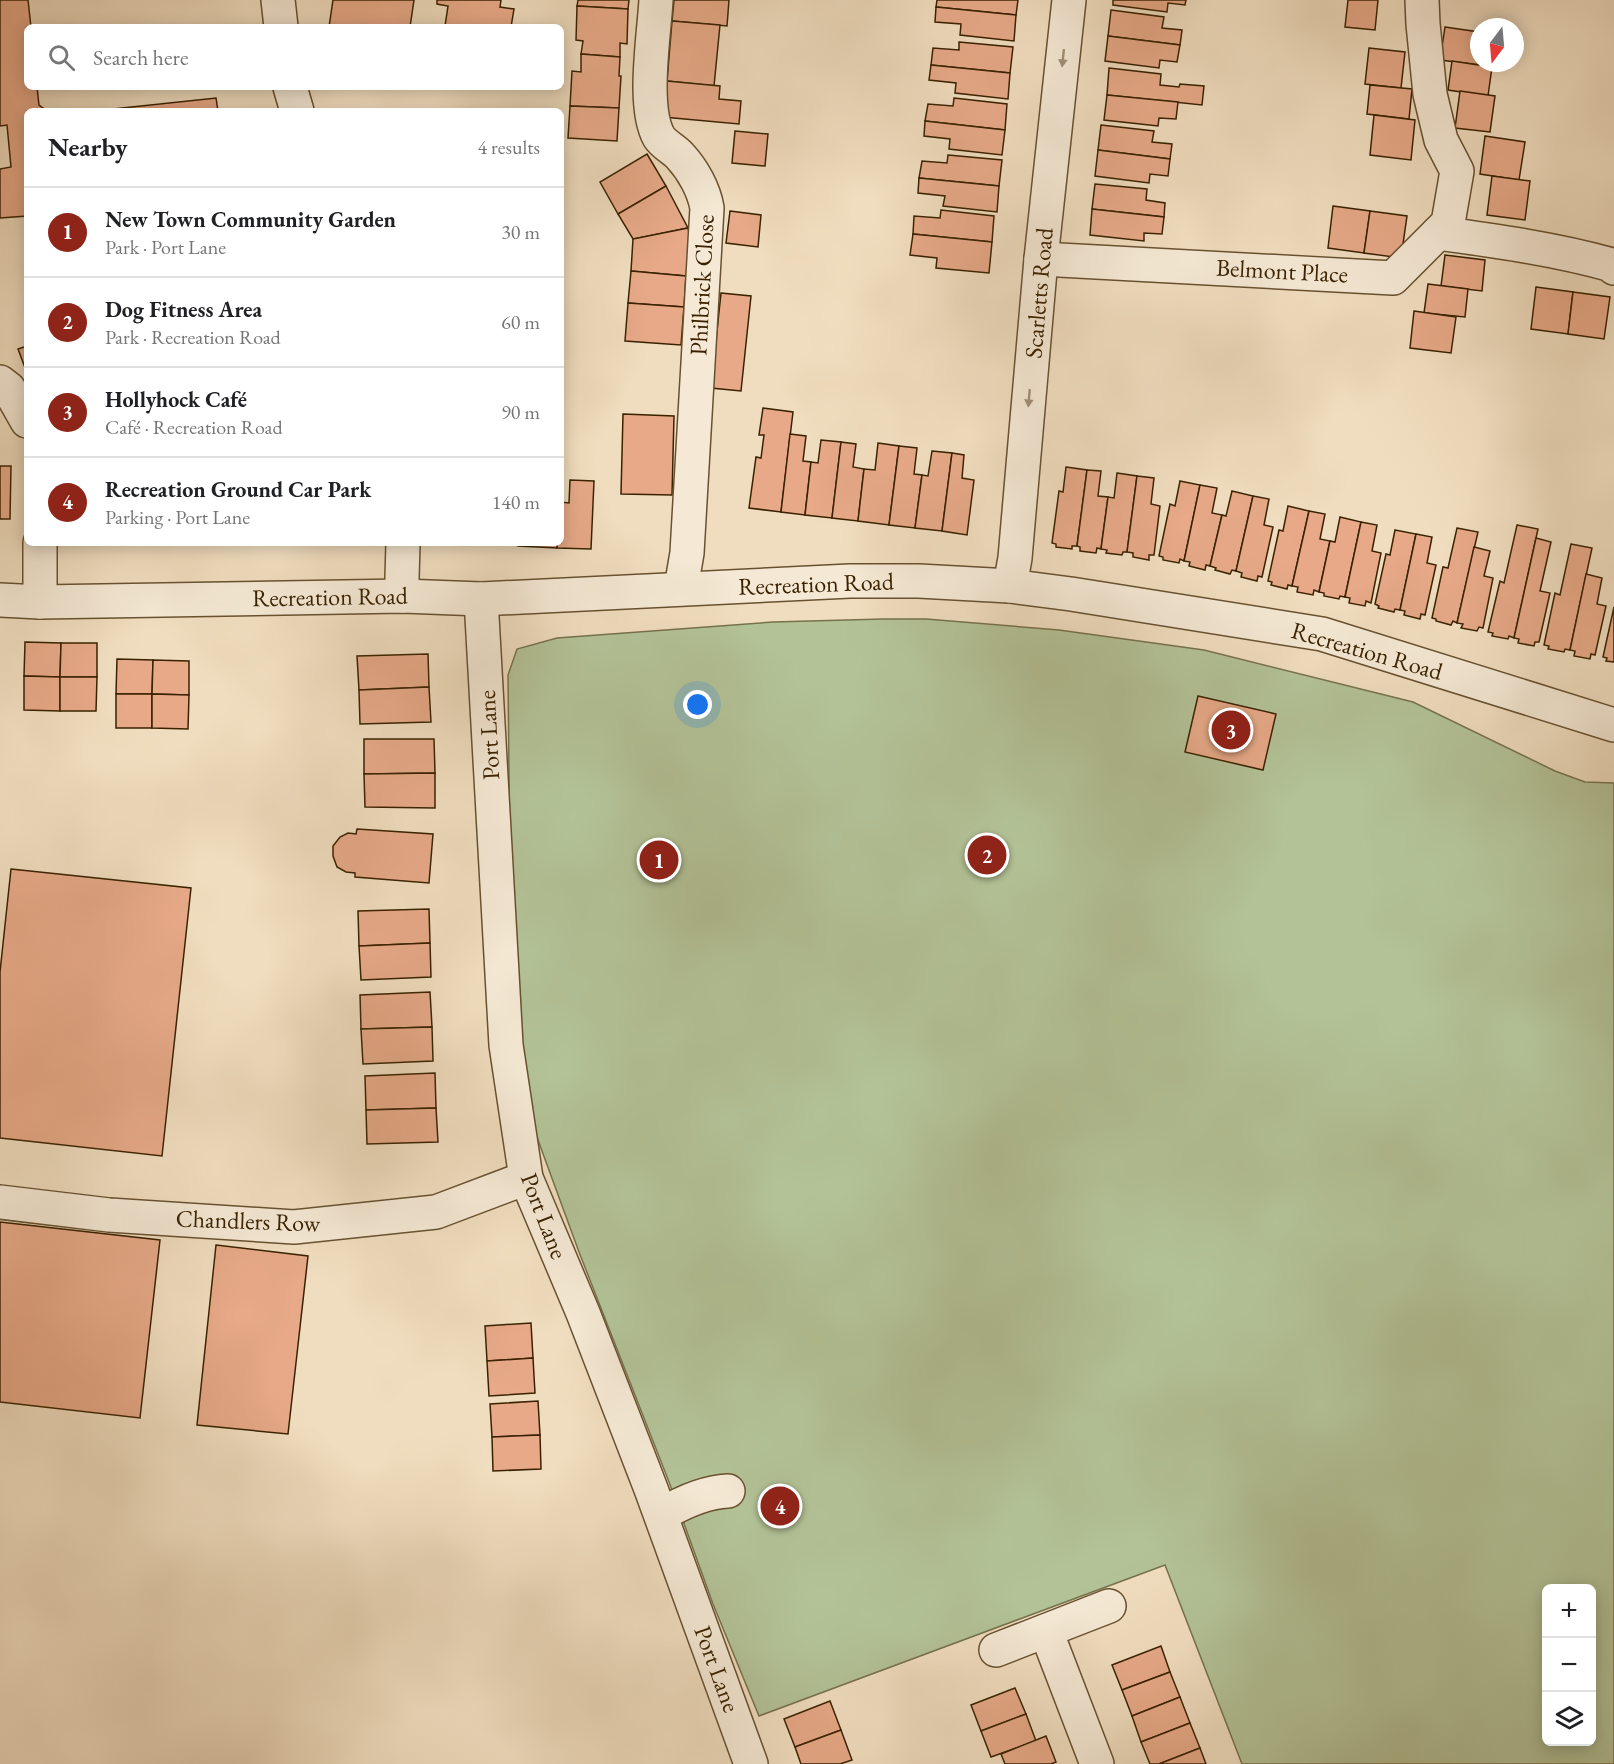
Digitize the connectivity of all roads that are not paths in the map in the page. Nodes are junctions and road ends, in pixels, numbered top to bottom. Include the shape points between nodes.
1 (278, 0) edge
2 (656, 0) edge
3 (1069, 0) edge
4 (1422, 0) edge
5 (281, 24) edge
6 (291, 90) edge
7 (296, 108) edge
8 (1438, 233) junction
9 (1041, 259) junction
10 (1614, 268) edge
11 (0, 382) edge
12 (24, 416) edge
13 (40, 546) edge
14 (403, 546) edge
15 (1010, 586) junction
16 (681, 588) junction
17 (403, 596) junction
18 (481, 599) junction
19 (0, 600) edge
20 (40, 602) junction
21 (1614, 725) edge
22 (526, 1178) junction
23 (0, 1202) edge
24 (728, 1491) dead end
25 (661, 1515) junction
26 (1109, 1606) dead end
27 (1046, 1631) junction
28 (996, 1650) dead end
29 (751, 1764) edge
30 (1097, 1764) edge

1 - 5 street
2 - 16 street, Philbrick Close via 651,114 660,139 680,156 704,192 707,208 687,553
3 -> 9 street, Scarletts Road
4 - 8 street, Belmont Place via 1430,94 1441,140 1457,171 1448,223
6 - 7 street
8 - 9 street, Belmont Place via 1393,278
8 - 10 street via 1586,258
9 -> 15 street, Scarletts Road
11 - 12 street via 9,389
13 - 20 street
14 - 17 street
15 - 16 street, Recreation Road via 850,580
15 - 21 street, Recreation Road via 1322,634
16 - 18 street, Recreation Road
17 - 18 street, Recreation Road
17 - 20 street, Recreation Road
18 - 22 street, Port Lane via 506,1045
19 - 20 street, Recreation Road
22 - 23 street, Chandlers Row via 436,1212 294,1227 109,1215
22 - 25 street, Port Lane via 583,1312
24 - 25 street via 717,1491
25 - 29 street, Port Lane
26 - 27 street
27 - 28 street
27 - 30 street

